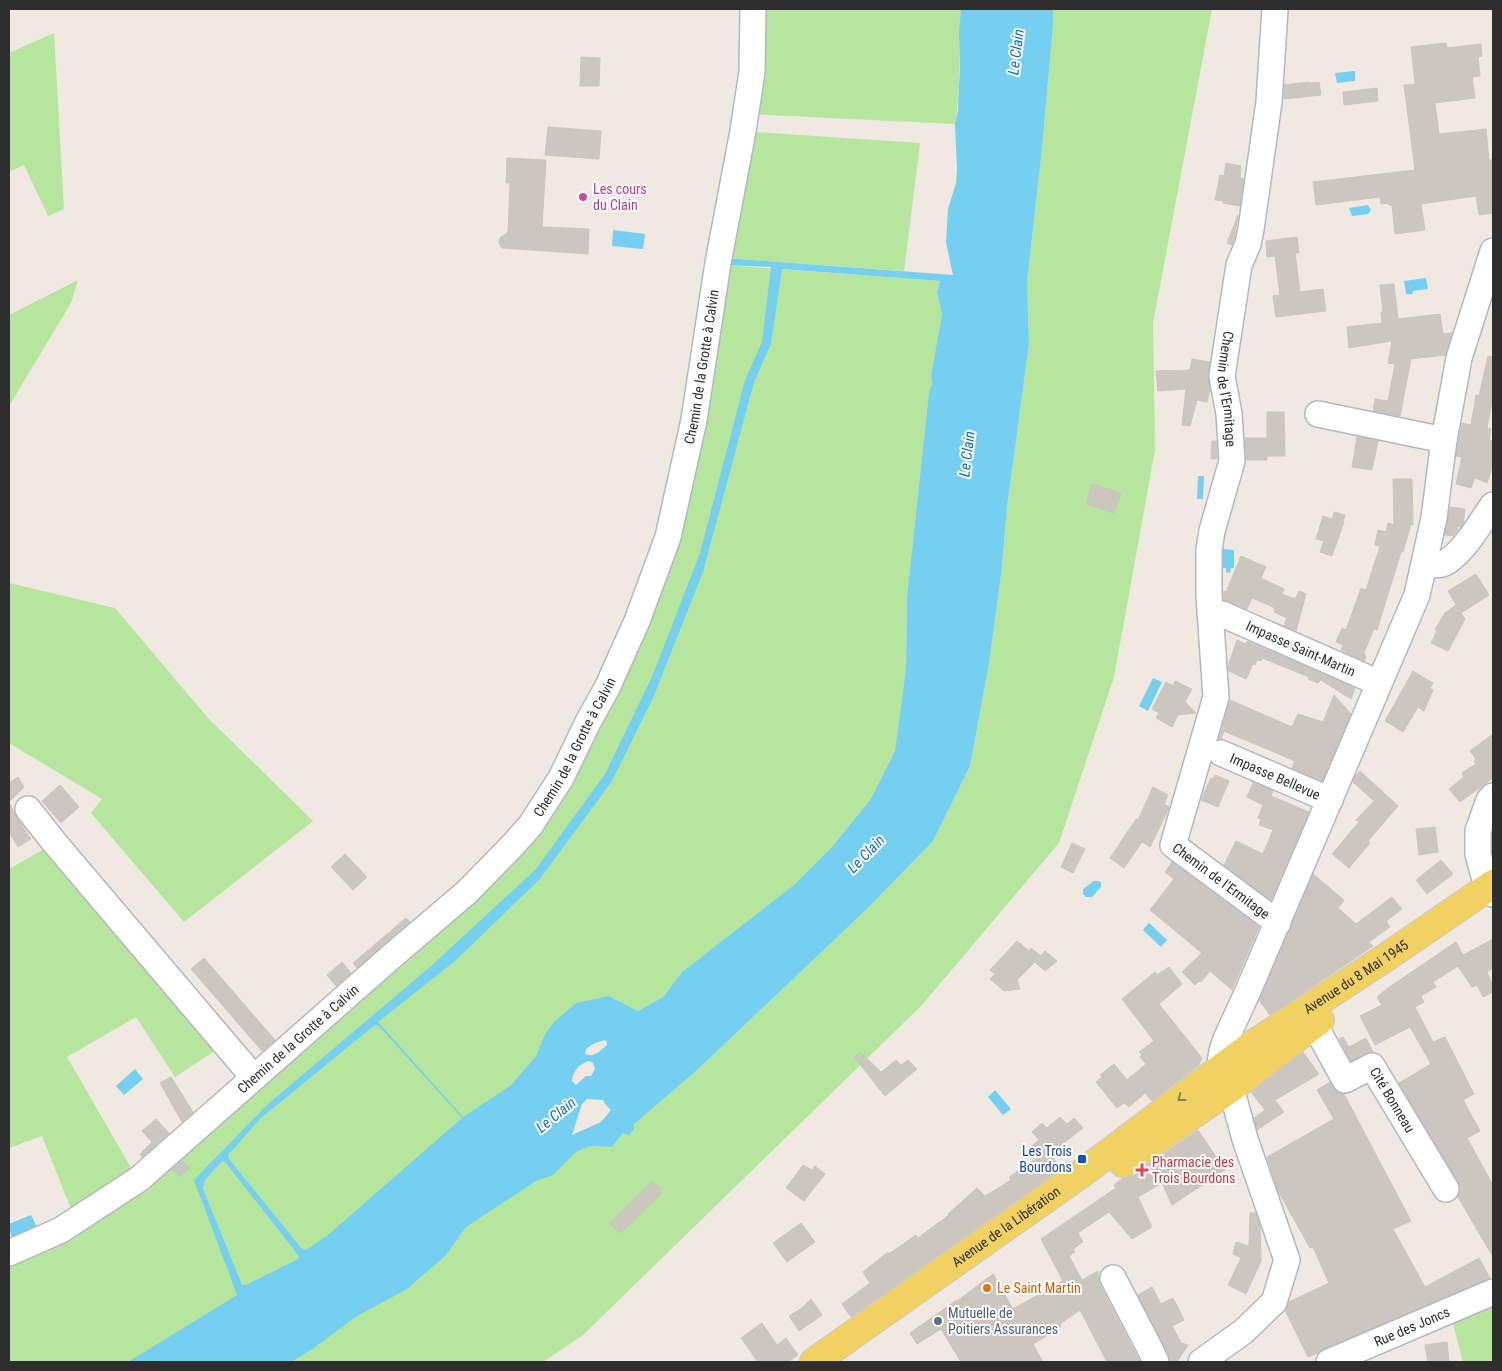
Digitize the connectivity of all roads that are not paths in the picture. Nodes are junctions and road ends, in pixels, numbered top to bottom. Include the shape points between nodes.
1 (753, 9) edge
2 (1275, 9) edge
3 (1493, 251) edge
4 (1318, 414) dead end
5 (1444, 440) junction
6 (1493, 505) edge
7 (1424, 564) junction
8 (1222, 614) dead end
9 (1379, 683) junction
10 (1221, 753) dead end
11 (1493, 796) edge
12 (1330, 800) junction
13 (28, 808) dead end
14 (1492, 891) edge
15 (1278, 923) junction
16 (1248, 991) junction
17 (1314, 1024) junction
18 (1252, 1045) junction
19 (255, 1077) junction
20 (1225, 1078) junction
21 (1446, 1189) dead end
22 (9, 1253) edge
23 (1113, 1278) dead end
24 (1493, 1292) edge
25 (879, 1326) junction
26 (814, 1362) edge
27 (842, 1362) edge
28 (1156, 1362) edge
29 (1201, 1362) edge
30 (1329, 1362) edge

1 - 19 street, Chemin de la Grotte à Calvin via 752,72 694,420 668,538 637,621 607,688 561,778 514,846 463,896
2 - 15 street, Chemin de l'Ermitage via 1269,102 1248,244 1239,265 1222,376 1229,414 1232,461 1209,550 1216,697 1173,845
3 - 5 street via 1458,358
4 - 5 street
5 - 7 street via 1434,518
6 - 7 street via 1447,562
7 - 9 street via 1417,595
8 - 9 street, Impasse Saint-Martin
9 - 12 street
10 - 12 street, Impasse Bellevue
11 - 14 street via 1478,831 1478,854 1485,880
12 - 15 street
13 - 19 street
14 - 17 main road, Avenue du 8 Mai 1945 via 1444,937
14 - 18 main road, Avenue du 8 Mai 1945
15 - 16 street
16 - 18 street
16 - 20 street via 1222,1051
17 - 20 main road, Avenue du 8 Mai 1945
17 - 21 street, Cité Bonneau via 1345,1080 1372,1066
18 - 20 main road, Avenue du 8 Mai 1945
19 - 22 street, Chemin de la Grotte à Calvin via 140,1179 61,1230
20 - 25 main road, Avenue de la Libération via 1118,1156 1024,1231 968,1262
20 - 29 street via 1287,1260 1274,1302 1244,1331
23 - 28 street
24 - 30 street, Rue des Joncs
25 - 26 main road, Avenue de la Libération
25 - 27 main road, Avenue de la Libération

